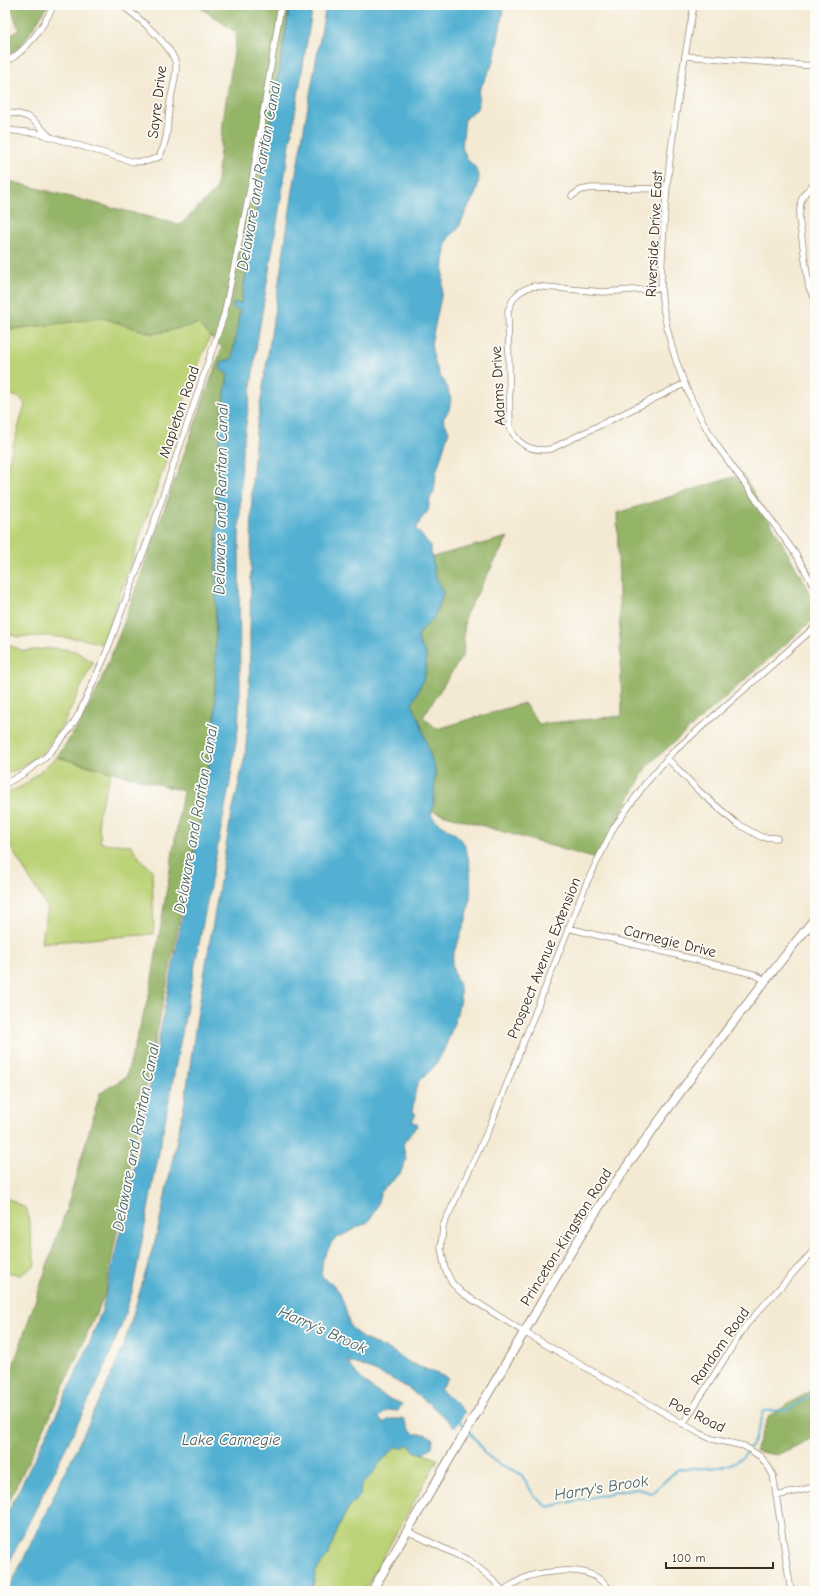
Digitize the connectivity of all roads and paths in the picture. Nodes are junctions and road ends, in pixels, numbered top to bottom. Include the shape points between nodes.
1 (54, 5) edge
2 (121, 5) edge
3 (281, 5) edge
4 (694, 5) edge
5 (685, 56) junction
6 (5, 63) edge
7 (815, 66) edge
8 (5, 112) edge
9 (5, 130) edge
10 (50, 137) junction
11 (815, 183) edge
12 (667, 189) junction
13 (572, 196) dead end
14 (662, 288) junction
15 (815, 299) edge
16 (684, 384) junction
17 (815, 588) edge
18 (815, 627) edge
19 (667, 758) junction
20 (5, 784) edge
21 (778, 838) dead end
22 (815, 918) edge
23 (568, 928) junction
24 (765, 980) junction
25 (815, 1249) edge
26 (524, 1332) junction
27 (683, 1424) junction
28 (815, 1487) edge
29 (776, 1496) junction
30 (407, 1531) junction
31 (372, 1591) edge
32 (503, 1591) edge
33 (611, 1591) edge
34 (790, 1591) edge

1 - 6 street via 32,41
2 - 10 street, Sayre Drive via 138,17 161,40 176,64 165,146 159,157 134,162
3 - 20 street, Mapleton Road via 253,175 224,315 146,547 105,656 69,730 46,757
4 - 5 street, Riverside Drive East
5 - 7 street
5 - 12 street, Riverside Drive East
8 - 10 street via 34,119
9 - 10 street, Sayre Drive
11 - 15 street via 801,201 798,218 809,288
12 - 13 street via 592,188 581,190
12 - 14 street, Riverside Drive East
14 - 16 street, Riverside Drive East via 668,334
14 - 16 street, Adams Drive via 603,292 534,286 517,294 508,311 510,427 523,445 536,450 551,448
16 - 17 street, Riverside Drive East via 716,444 795,553
18 - 19 street, Prospect Avenue Extension
19 - 21 street via 736,823 761,837
19 - 23 street, Prospect Avenue Extension via 614,827
22 - 24 main road, Princeton-Kingston Road
23 - 24 street, Carnegie Drive via 753,974
23 - 26 street, Prospect Avenue Extension via 491,1124 443,1226 441,1237 445,1268 456,1287
24 - 26 main road, Princeton-Kingston Road via 640,1147 574,1246
25 - 27 street, Random Road via 746,1325
26 - 27 street, Poe Road
26 - 30 main road, Princeton-Kingston Road
27 - 29 street, Poe Road via 712,1439 744,1446 761,1457 773,1475
28 - 29 street
29 - 34 street, Poe Road
30 - 31 main road, Princeton-Kingston Road
30 - 32 street via 470,1561
32 - 33 street via 532,1575 568,1570 584,1571 602,1580

